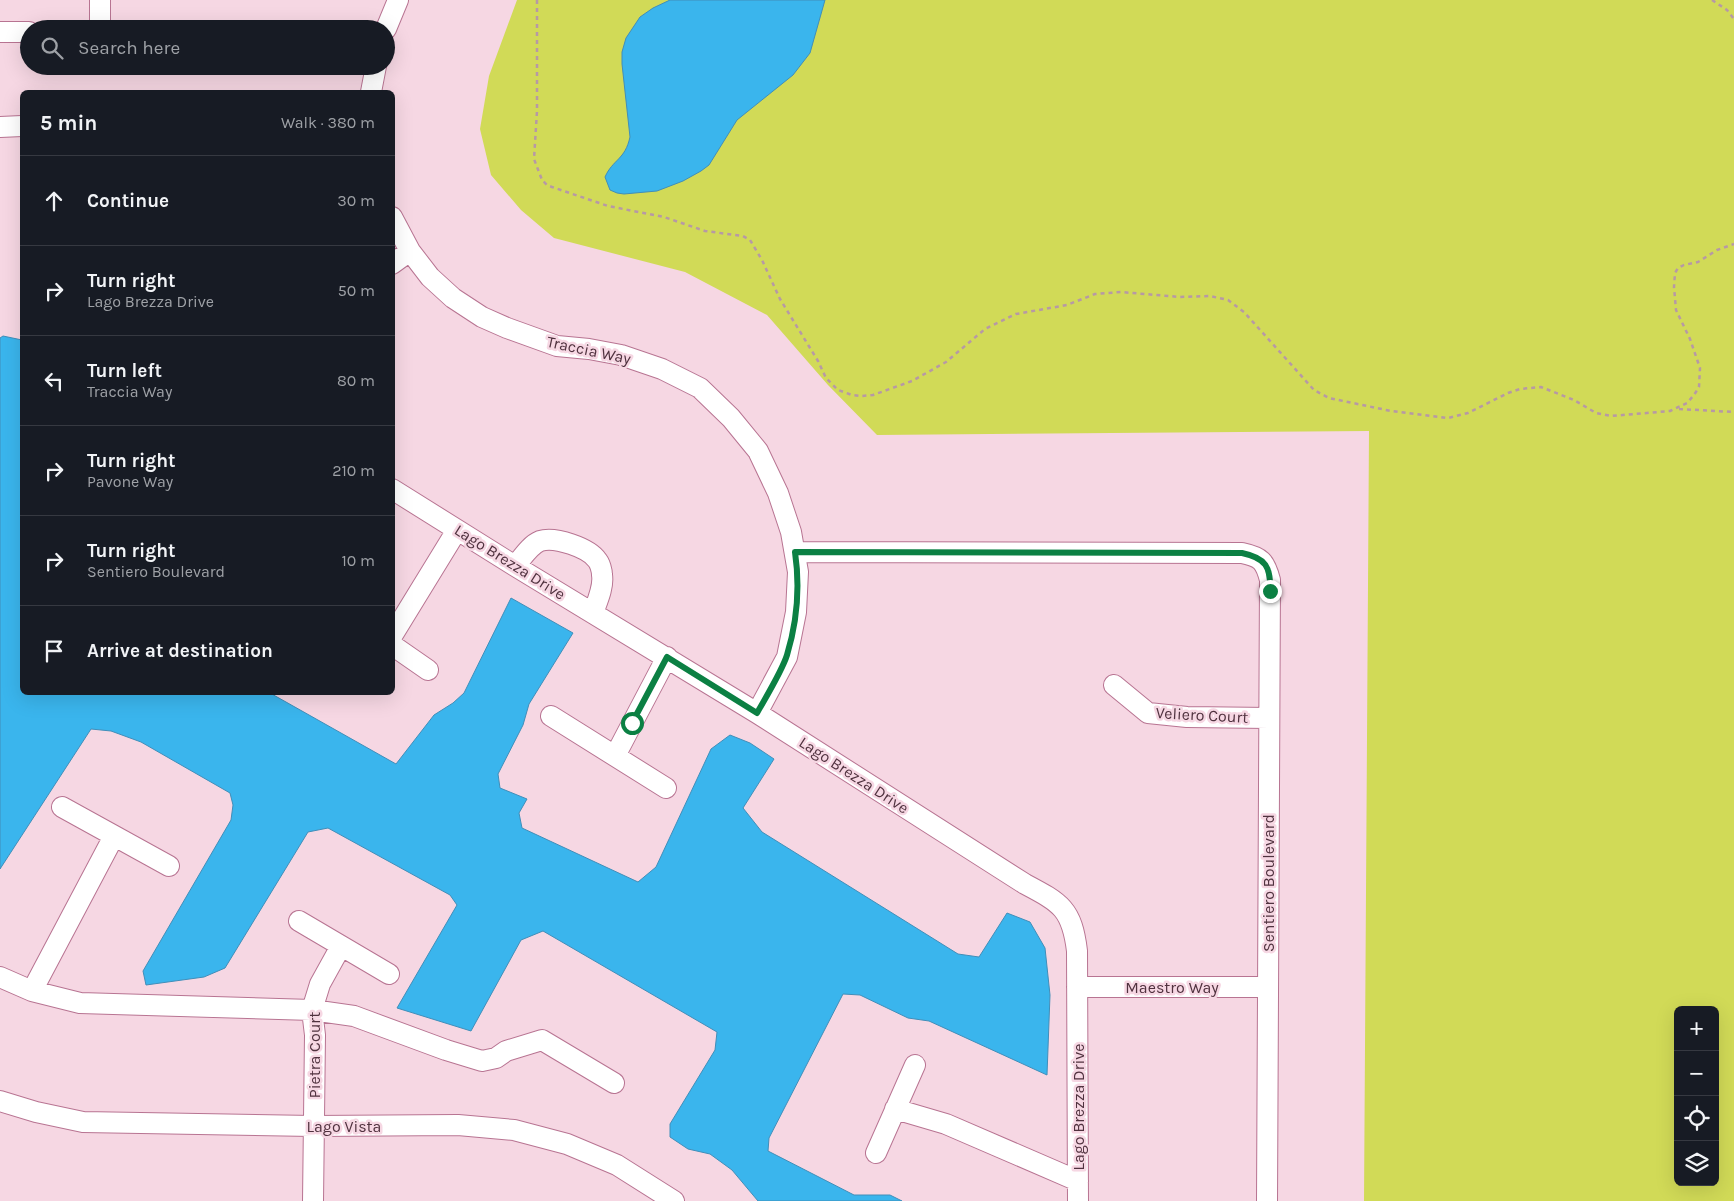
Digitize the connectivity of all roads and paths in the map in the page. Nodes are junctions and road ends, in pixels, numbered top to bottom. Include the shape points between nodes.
1 (100, 0) edge
2 (398, 0) edge
3 (537, 0) edge
4 (1712, 0) edge
5 (1734, 19) edge
6 (100, 20) edge
7 (390, 20) edge
8 (0, 32) edge
9 (20, 32) edge
10 (374, 75) edge
11 (371, 90) edge
12 (20, 126) edge
13 (0, 127) edge
14 (395, 222) edge
15 (1734, 244) edge
16 (410, 251) junction
17 (395, 262) edge
18 (1677, 409) junction
19 (1734, 412) edge
20 (395, 491) edge
21 (457, 530) junction
22 (795, 552) junction
23 (515, 566) junction
24 (593, 613) junction
25 (395, 631) edge
26 (395, 647) edge
27 (667, 657) junction
28 (428, 670) dead end
29 (1114, 685) dead end
30 (757, 713) junction
31 (551, 716) dead end
32 (1269, 718) junction
33 (615, 756) junction
34 (666, 788) dead end
35 (62, 807) dead end
36 (114, 836) junction
37 (169, 866) dead end
38 (299, 921) dead end
39 (341, 946) junction
40 (388, 974) dead end
41 (0, 977) edge
42 (1077, 987) junction
43 (1268, 987) junction
44 (32, 991) junction
45 (312, 1010) junction
46 (915, 1065) dead end
47 (614, 1082) dead end
48 (0, 1101) edge
49 (895, 1109) junction
50 (313, 1126) junction
51 (876, 1153) dead end
52 (1078, 1181) junction
53 (313, 1201) edge
54 (674, 1201) edge
55 (1078, 1201) edge
56 (1267, 1201) edge

1 - 6 street
2 - 7 street
3 - 18 path via 538,111 534,159 542,180 552,187 608,206 664,217 705,232 743,236 750,240 826,378 842,392 862,396 897,388 946,362 1000,320 1111,292 1210,296 1228,300 1244,312 1314,390 1329,398 1391,411 1448,418 1468,413 1508,392 1541,387 1602,415
4 - 5 path
8 - 9 street
10 - 11 street
12 - 13 street
14 - 16 street, Traccia Way
15 - 18 path via 1698,262 1684,265 1675,273 1676,310 1700,368 1694,396
16 - 17 street
16 - 22 street, Traccia Way via 430,277 453,298 482,317 557,346 621,355 662,369 700,388 732,418 758,451 778,493
18 - 19 path
20 - 21 street, Lago Brezza Drive
21 - 23 street, Lago Brezza Drive
21 - 25 street
22 - 30 street, Traccia Way via 798,572 796,612 787,656
22 - 32 street, Sentiero Boulevard via 1242,553 1256,556 1267,566 1270,580
23 - 24 street, Lago Brezza Drive
23 - 24 street via 539,541 566,541 580,548 597,560 603,576
24 - 27 street, Lago Brezza Drive
26 - 28 street
27 - 30 street, Lago Brezza Drive
27 - 33 street
29 - 32 street, Veliero Court via 1148,713
30 - 42 street, Lago Brezza Drive via 1050,897 1067,913 1074,929
31 - 33 street
32 - 43 street, Sentiero Boulevard
33 - 34 street
35 - 36 street
36 - 37 street
36 - 44 street
38 - 39 street
39 - 40 street
39 - 45 street, Pietra Court via 320,984
41 - 44 street
42 - 43 street, Maestro Way
42 - 52 street, Lago Brezza Drive
43 - 56 street, Sentiero Boulevard
44 - 45 street via 80,1004
45 - 47 street via 354,1016 482,1060 496,1058 506,1051 542,1040
45 - 50 street, Pietra Court via 315,1035
46 - 49 street
48 - 50 street, Lago Vista via 83,1122
49 - 51 street
49 - 52 street via 946,1124
50 - 53 street, Pietra Court
50 - 54 street, Lago Vista via 458,1125 514,1130 567,1144 617,1165
52 - 55 street, Lago Brezza Drive

